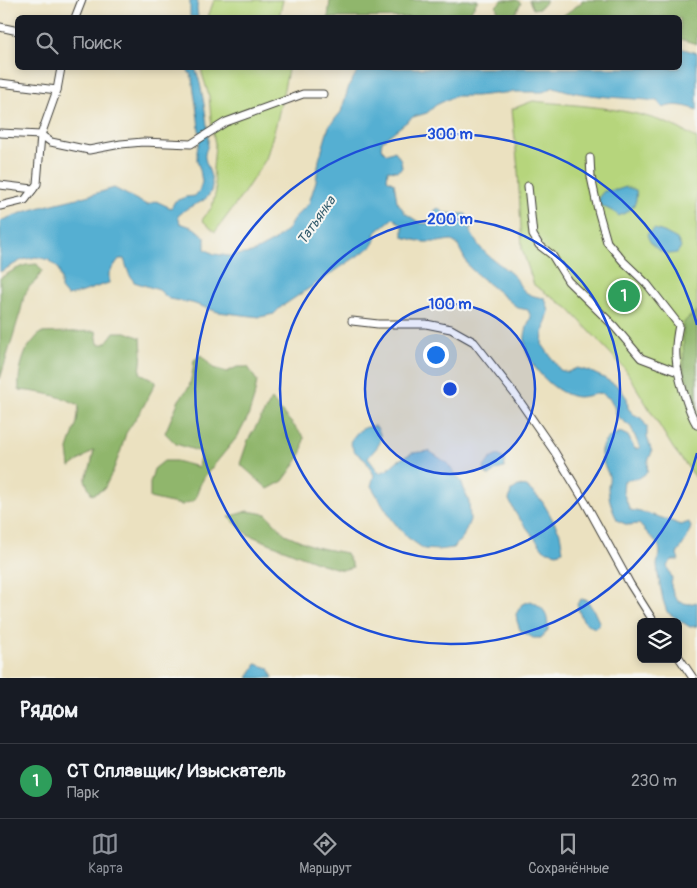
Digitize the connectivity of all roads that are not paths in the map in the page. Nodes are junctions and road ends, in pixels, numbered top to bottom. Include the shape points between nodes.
1 (82, 0) edge
2 (76, 15) edge
3 (0, 28) edge
4 (15, 30) edge
5 (61, 70) edge
6 (0, 83) edge
7 (57, 90) junction
8 (323, 94) dead end
9 (0, 133) edge
10 (41, 135) junction
11 (590, 158) dead end
12 (0, 185) edge
13 (528, 186) dead end
14 (33, 189) junction
15 (0, 206) edge
16 (352, 321) dead end
17 (678, 372) junction
18 (697, 425) edge
19 (651, 618) edge
20 (682, 662) edge
21 (694, 678) edge

1 - 2 street
3 - 4 street
5 - 7 street
6 - 7 street
7 - 10 street
8 - 10 street via 303,94 226,122 191,144 143,142 89,150 51,142
9 - 10 street
10 - 14 street via 37,184
11 - 17 street via 591,177 607,242 647,284 678,325 675,355
12 - 14 street
13 - 17 street via 533,235 539,245 552,255 568,281 641,358
14 - 15 street via 26,200
16 - 19 street via 426,324 451,329 474,342 554,451
17 - 18 street
20 - 21 street

